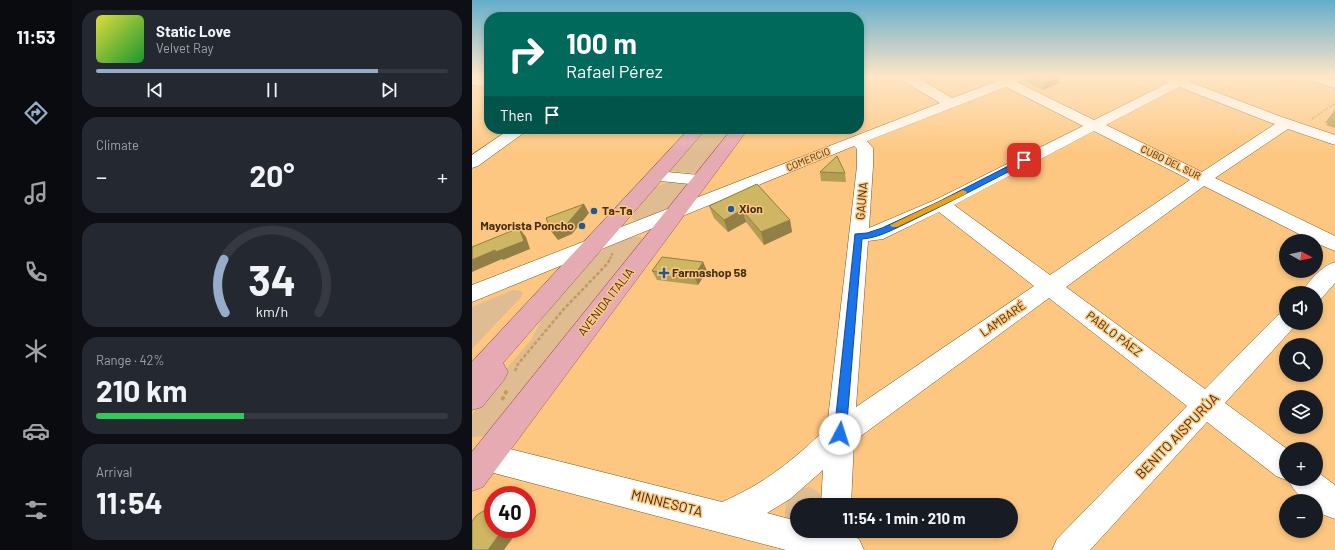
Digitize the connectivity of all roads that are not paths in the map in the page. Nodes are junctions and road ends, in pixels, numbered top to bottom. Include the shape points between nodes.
1 (954, 102) edge
2 (1047, 102) edge
3 (1140, 102) edge
4 (1235, 102) edge
5 (951, 103) joint
6 (1094, 124) junction
7 (1294, 125) junction
8 (513, 134) edge
9 (694, 134) edge
10 (736, 134) edge
11 (856, 140) junction
12 (1335, 140) edge
13 (826, 152) junction
14 (472, 163) edge
15 (865, 166) junction
16 (656, 176) junction
17 (1204, 178) junction
18 (700, 180) junction
19 (941, 204) junction
20 (677, 211) junction
21 (858, 236) junction
22 (594, 244) junction
23 (1335, 244) edge
24 (1335, 270) edge
25 (1050, 286) junction
26 (1320, 286) edge
27 (472, 294) edge
28 (540, 304) junction
29 (1279, 329) edge
30 (472, 380) edge
31 (472, 398) edge
32 (1206, 405) junction
33 (840, 434) junction
34 (1279, 461) edge
35 (477, 462) edge
36 (1312, 486) edge
37 (836, 498) edge
38 (1335, 504) edge
39 (722, 518) junction
40 (837, 544) edge
41 (1068, 550) edge

1 - 5 street, COMERCIO
2 - 6 street, CUBO DEL SUR
3 - 6 street
4 - 7 street
5 - 11 street, COMERCIO
6 - 17 street, CUBO DEL SUR
6 - 19 street
7 - 12 street
7 - 17 street, LAMBARÉ
8 - 14 street
9 - 16 main road
10 - 18 main road, AVENIDA ITALIA
11 - 13 street, COMERCIO
11 - 15 street, GAUNA via 865,148
13 - 15 street via 850,154
13 - 20 street, COMERCIO
15 - 21 street, GAUNA
16 - 18 street
16 - 22 main road
17 - 23 street, CUBO DEL SUR
17 - 25 street, LAMBARÉ
18 - 20 main road, AVENIDA ITALIA
19 - 21 street via 876,234
19 - 25 street, PABLO PÁEZ
20 - 22 street, COMERCIO
20 - 35 main road, AVENIDA ITALIA
21 - 33 street, GAUNA
22 - 27 street, COMERCIO
22 - 28 main road
24 - 26 street
25 - 32 street, PABLO PÁEZ
25 - 33 street, LAMBARÉ
28 - 30 main road
28 - 31 main road via 529,334
29 - 32 street, BENITO AISPURÚA
32 - 34 street, PABLO PÁEZ
32 - 41 street, BENITO AISPURÚA
33 - 37 street, GAUNA
33 - 39 street, LAMBARÉ via 786,483 750,506
35 - 39 street, MINNESOTA
36 - 38 street
39 - 40 street, MINNESOTA

